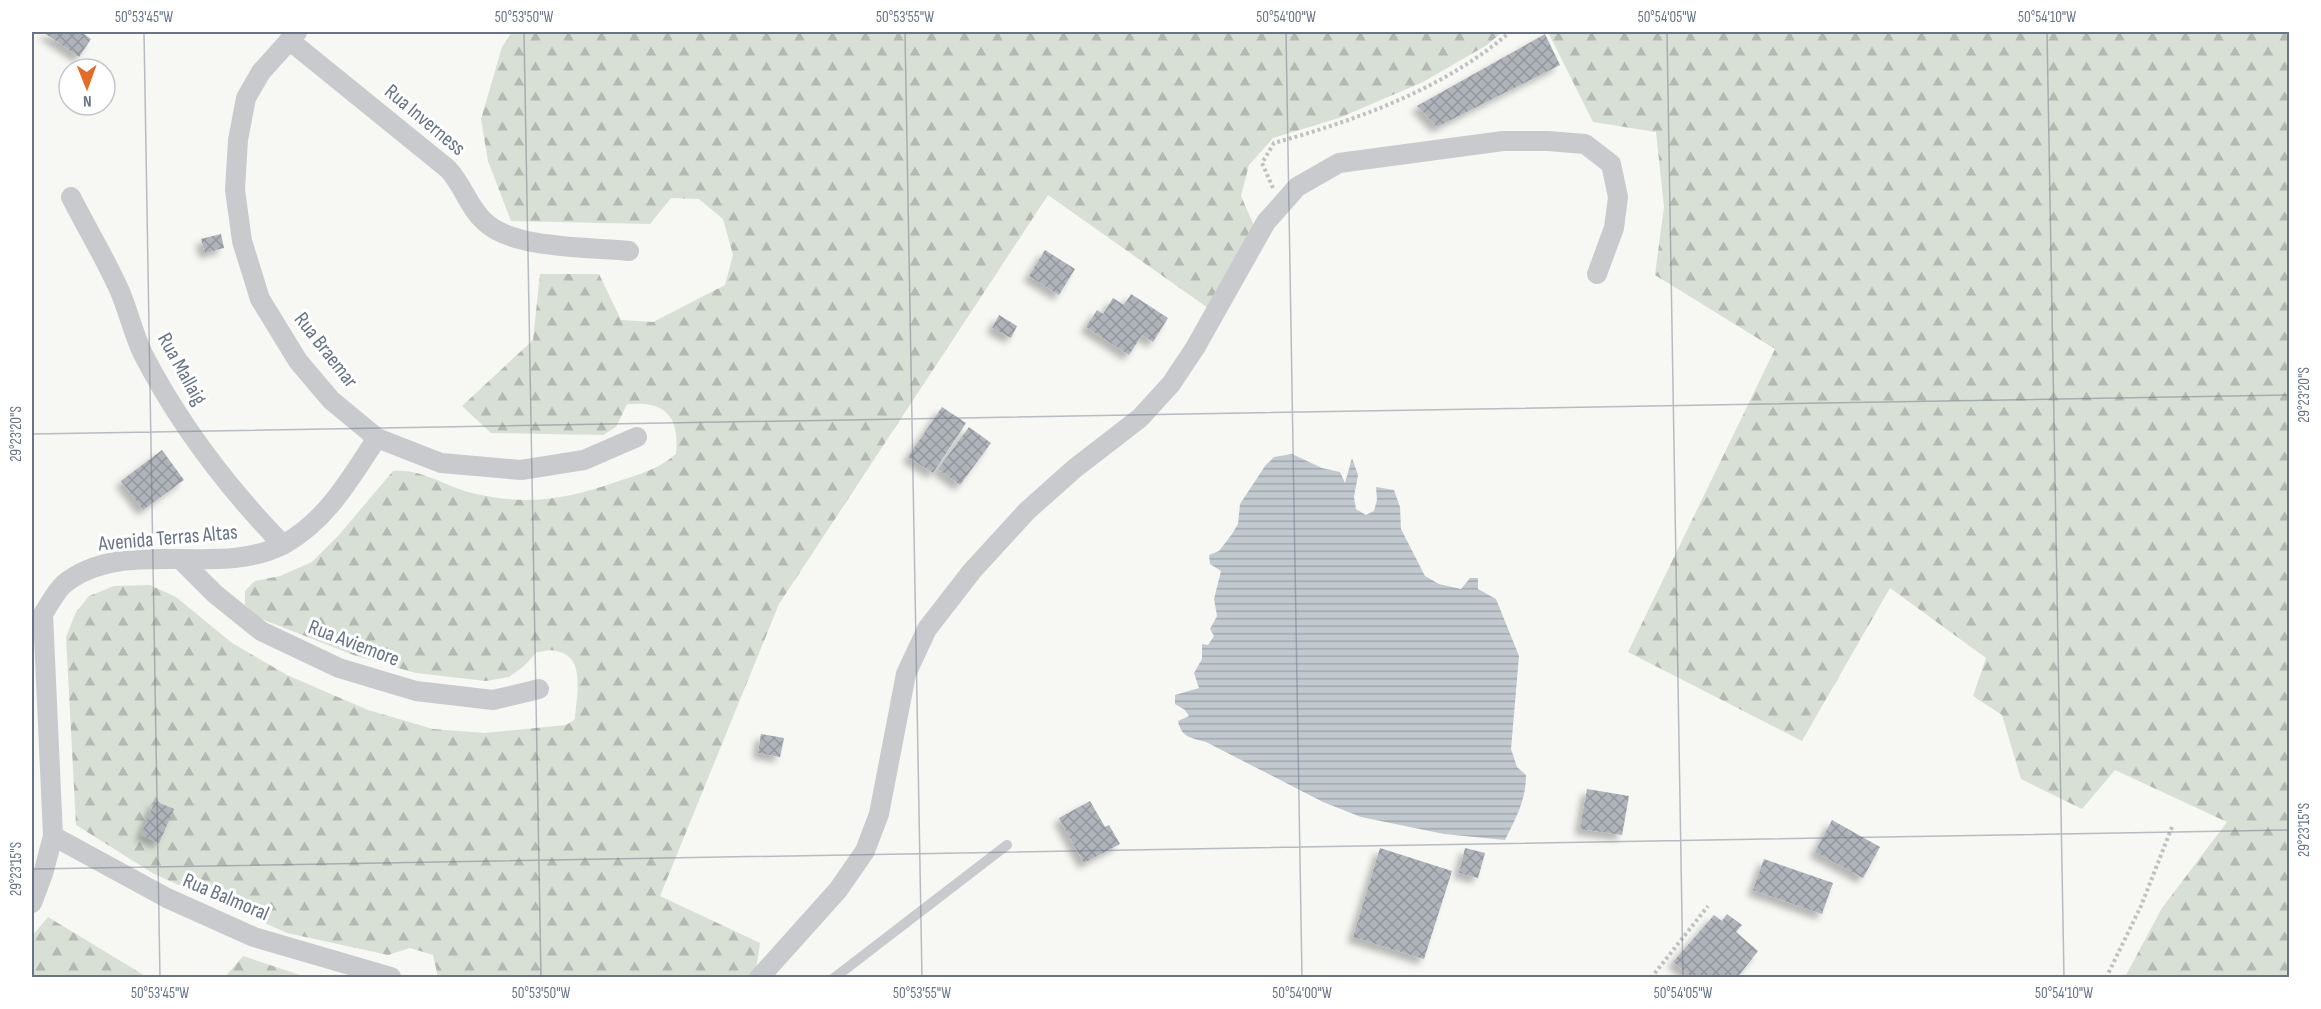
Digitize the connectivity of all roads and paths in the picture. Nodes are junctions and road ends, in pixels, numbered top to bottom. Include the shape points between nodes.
1 (1510, 32) edge
2 (293, 36) edge
3 (71, 197) dead end
4 (1280, 206) junction
5 (628, 251) dead end
6 (1597, 274) dead end
7 (637, 437) dead end
8 (377, 438) junction
9 (283, 545) junction
10 (180, 559) junction
11 (37, 609) edge
12 (539, 689) dead end
13 (2172, 827) dead end
14 (53, 836) junction
15 (1007, 845) dead end
16 (32, 903) edge
17 (1708, 906) dead end
18 (391, 977) edge
19 (759, 978) edge
20 (834, 978) edge
21 (1651, 978) edge
22 (2106, 978) edge

1 - 4 path via 1490,49 1425,88 1329,128 1274,143 1262,163
2 - 5 street, Rua Inverness via 448,169 484,221 502,235 531,242
2 - 8 street, Rua Braemar via 261,72 246,98 235,190 242,241 260,299 298,360 331,400
3 - 9 street, Rua Mallaig via 120,292 142,352 161,385 242,502
4 - 6 street via 1297,187 1339,163 1503,141 1585,144 1611,164 1618,197 1614,228
4 - 19 street via 1266,222 1171,384 1140,418 1027,511 972,571 927,629 906,674 879,814 865,851 838,890
7 - 8 street, Rua Braemar via 584,460 520,470 441,464
8 - 9 street, Avenida Terras Altas via 336,500 311,527
9 - 10 street, Avenida Terras Altas via 243,558
10 - 11 street, Avenida Terras Altas via 126,561 90,569 63,585
10 - 12 street, Rua Aviemore via 261,631 339,668 416,692 493,699
11 - 14 street, Avenida Terras Altas
13 - 22 path via 2141,906
14 - 16 street, Avenida Terras Altas
14 - 18 street, Rua Balmoral via 167,898 254,937
15 - 20 lane
17 - 21 path

